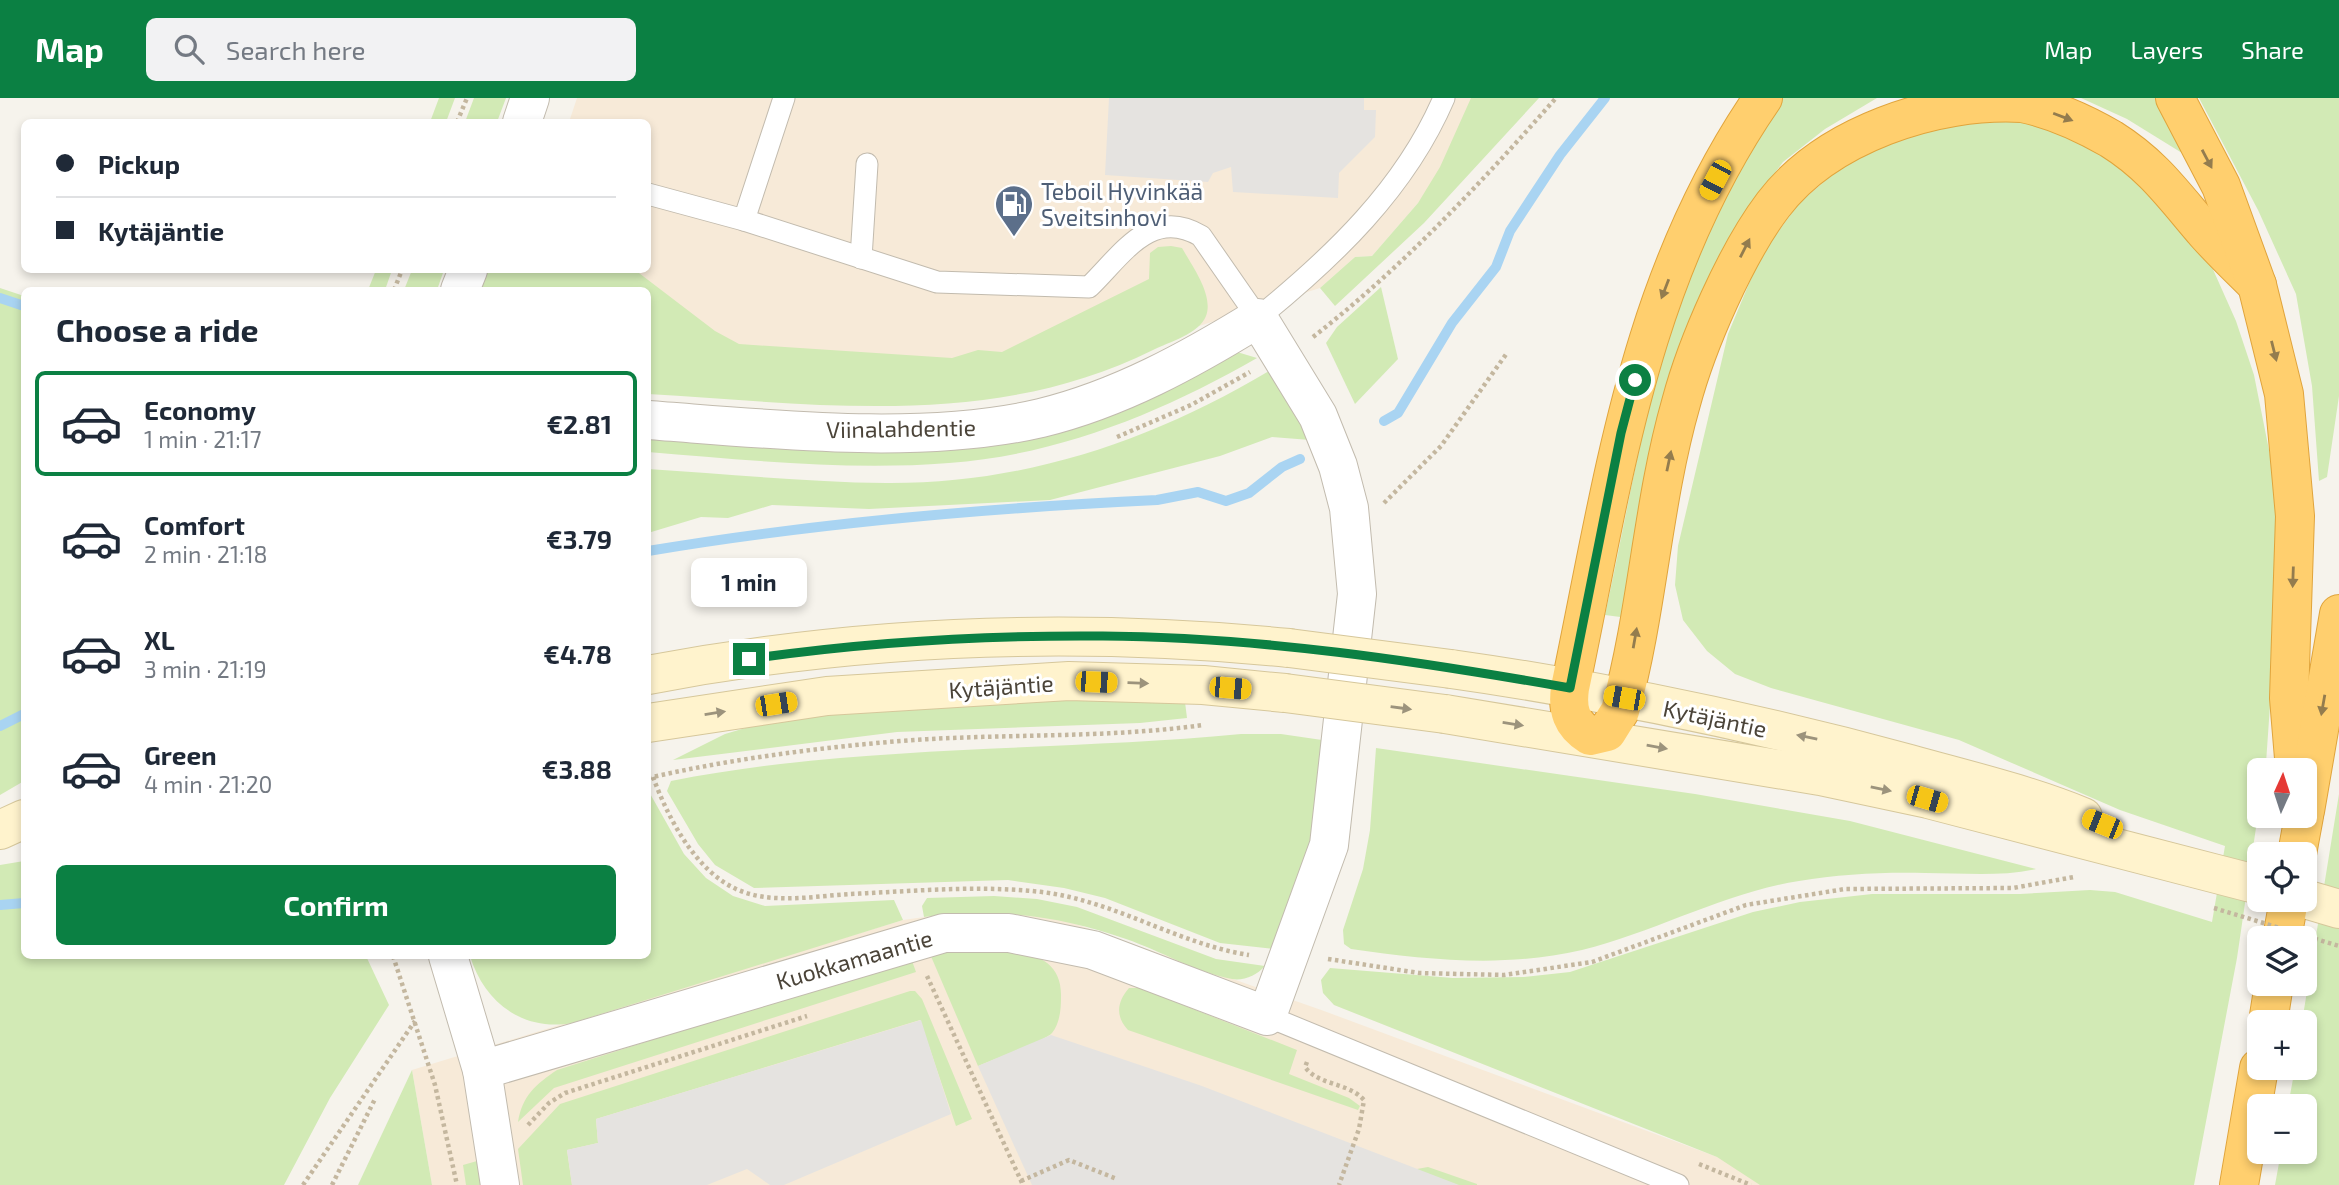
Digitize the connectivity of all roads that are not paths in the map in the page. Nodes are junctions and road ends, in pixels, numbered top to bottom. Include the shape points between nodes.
1 (530, 98) edge
2 (784, 98) edge
3 (1444, 98) edge
4 (1763, 98) edge
5 (2175, 98) edge
6 (523, 119) edge
7 (867, 164) dead end
8 (651, 195) edge
9 (744, 220) junction
10 (861, 258) junction
11 (2257, 285) junction
12 (1258, 318) junction
13 (651, 420) edge
14 (2339, 614) edge
15 (651, 675) edge
16 (1570, 688) junction
17 (1624, 698) junction
18 (651, 723) edge
19 (1590, 736) junction
20 (2294, 758) edge
21 (2313, 758) edge
22 (21, 820) edge
23 (0, 830) edge
24 (21, 845) edge
25 (0, 848) edge
26 (2247, 887) edge
27 (2218, 891) junction
28 (2317, 903) edge
29 (2339, 909) edge
30 (449, 959) edge
31 (1267, 1016) junction
32 (482, 1070) junction
33 (2257, 1080) edge
34 (500, 1185) edge
35 (1678, 1185) edge
36 (2239, 1185) edge

1 - 6 street
2 - 9 lane
3 - 12 lane via 1410,160 1356,231 1322,266
4 -> 16 highway via 1695,217 1642,354 1621,433
5 -> 11 highway via 2221,186
7 - 10 lane
8 - 9 lane
9 - 10 lane
10 - 12 lane via 937,282 1089,287 1148,230 1173,225 1201,236
17 -> 11 highway via 1681,402 1747,242 1775,202 1820,159 1866,130 1916,110 1973,102 2022,103 2066,117 2111,139 2158,174
11 -> 20 highway via 2284,394 2295,516 2289,698
12 - 13 street, Viinalahdentie via 1187,362 1099,400 1041,418 976,429 903,433
12 - 31 street via 1318,416 1338,466 1349,508 1357,594 1329,845
14 -> 21 highway
15 - 16 street, Kytäjäntie, bridge via 825,648 1104,636 1289,648
16 - 17 street, Kytäjäntie
16 - 19 highway via 1570,715 1577,728
17 - 19 highway via 1607,732
27 -> 17 street, Kytäjäntie via 2078,815 2014,794 1825,741
18 -> 19 street, Kytäjäntie, bridge via 827,696 1069,681 1285,693
19 -> 27 street, Kytäjäntie via 1914,796
22 - 23 street
24 - 25 street
26 - 27 street, Kytäjäntie
28 - 29 street
30 - 32 street
31 - 32 street, Kuokkamaantie via 1093,950 1009,933 944,933
31 - 35 lane
32 - 34 street
33 - 36 highway

